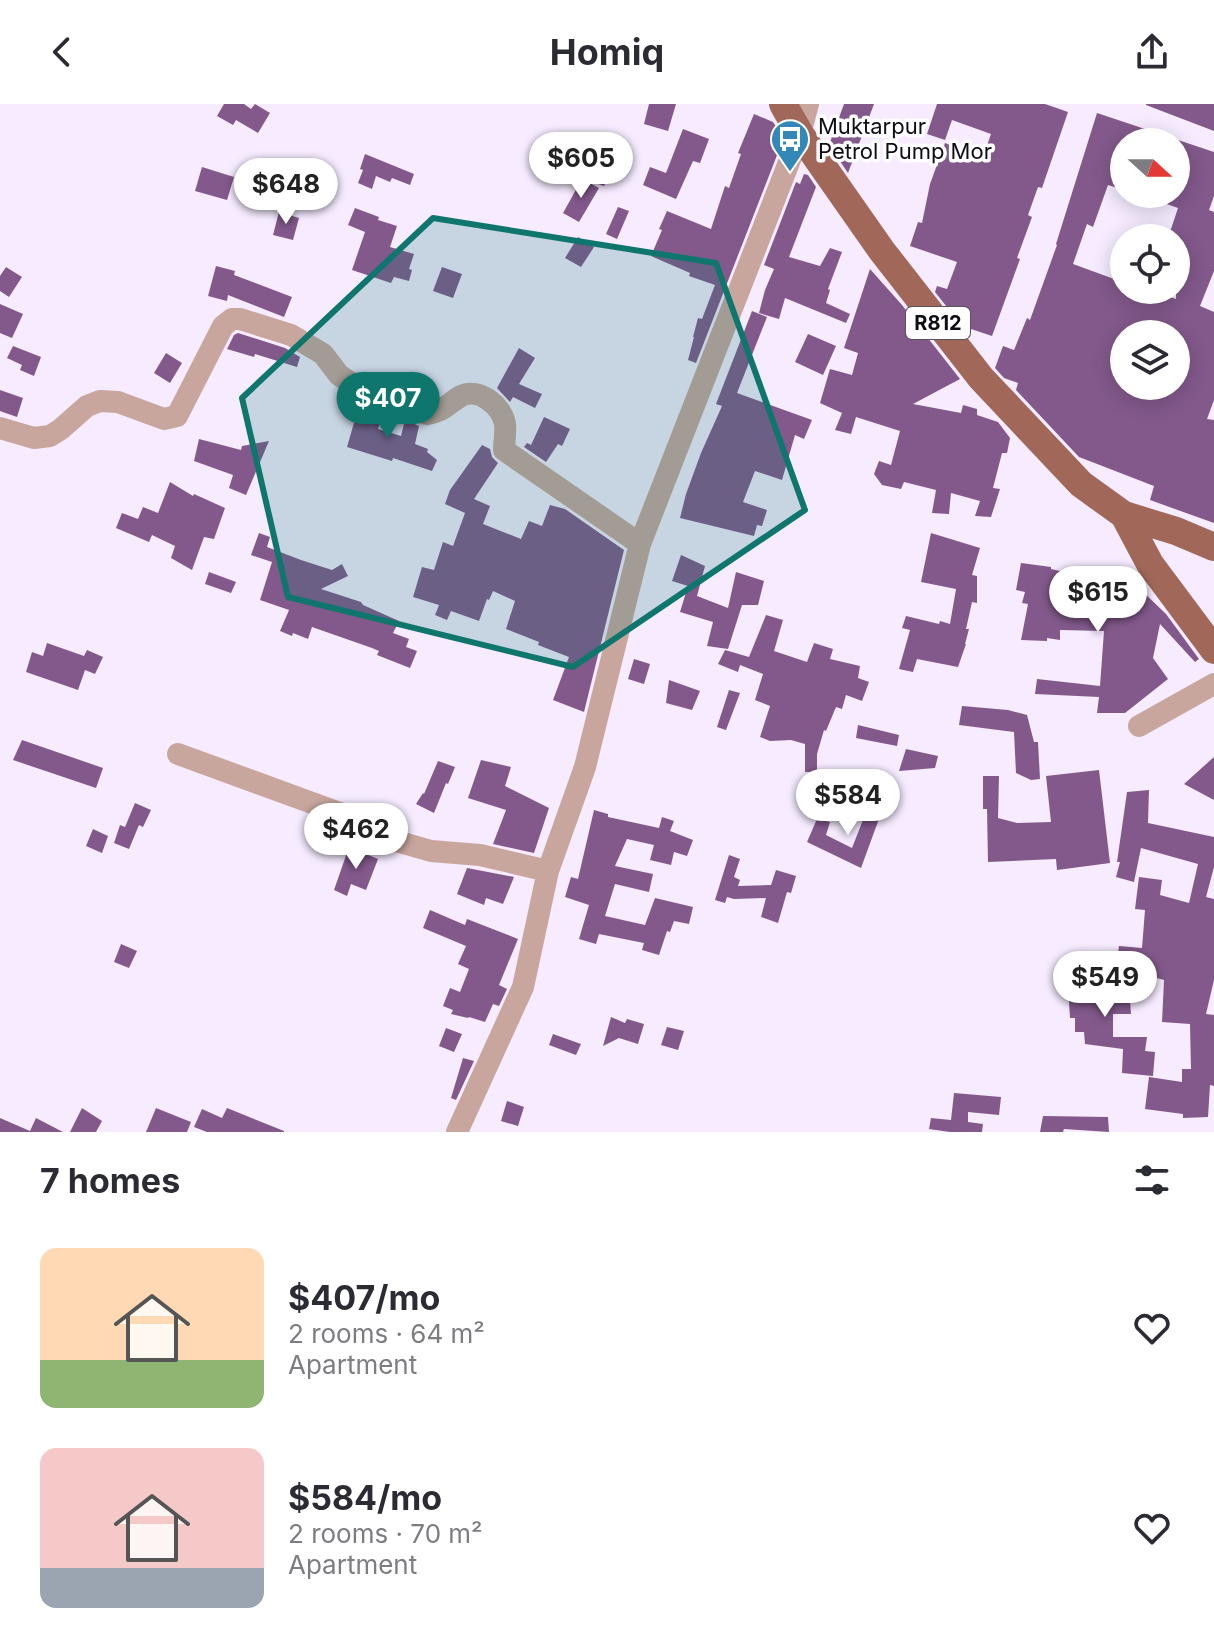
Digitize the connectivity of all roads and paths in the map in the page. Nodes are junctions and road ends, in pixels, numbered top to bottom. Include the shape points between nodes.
1 (783, 104) edge
2 (808, 104) edge
3 (800, 134) junction
4 (0, 428) edge
5 (1124, 515) junction
6 (640, 544) junction
7 (1214, 547) edge
8 (1214, 650) edge
9 (1214, 684) edge
10 (1139, 726) dead end
11 (178, 754) dead end
12 (548, 871) junction
13 (457, 1132) edge

1 - 3 main road, R812
2 - 3 street
3 - 5 main road, R812 via 981,378 1081,484
3 - 6 street
4 - 6 street via 34,438 50,436 100,401 164,419 177,416 223,326 240,319 291,335 323,354 354,385 427,414 438,413 462,395 481,394 505,422 504,450
5 - 7 main road, R812
5 - 8 main road via 1150,564
6 - 12 street via 585,767
9 - 10 street
11 - 12 street via 367,823 396,841
12 - 13 street via 523,987

